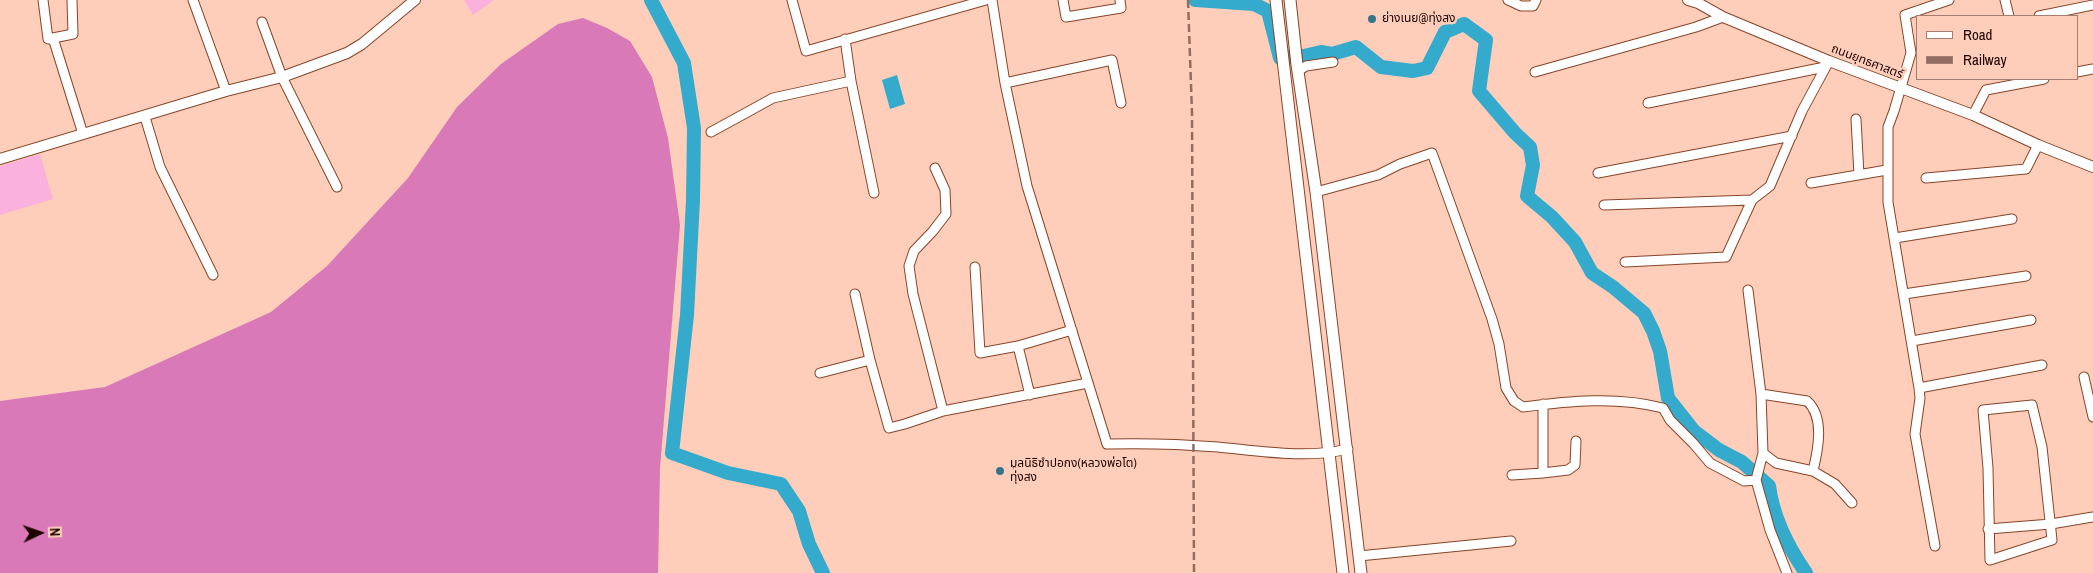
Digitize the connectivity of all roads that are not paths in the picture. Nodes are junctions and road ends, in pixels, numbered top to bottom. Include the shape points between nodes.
1 (43, 0) edge
2 (72, 0) edge
3 (193, 0) edge
4 (415, 0) edge
5 (792, 0) edge
6 (986, 0) edge
7 (992, 0) edge
8 (1063, 0) edge
9 (1120, 0) edge
10 (1276, 0) edge
11 (1290, 0) edge
12 (1508, 0) edge
13 (1536, 0) edge
14 (1949, 0) edge
15 (2005, 0) edge
16 (1696, 1) edge
17 (2093, 4) edge
18 (2009, 15) edge
19 (2044, 15) edge
20 (1723, 17) junction
21 (262, 22) dead end
22 (53, 38) junction
23 (845, 39) junction
24 (1914, 52) edge
25 (1333, 62) dead end
26 (1827, 64) junction
27 (1297, 68) junction
28 (2093, 69) edge
29 (1535, 72) dead end
30 (2078, 72) edge
31 (282, 77) junction
32 (2039, 80) edge
33 (851, 81) junction
34 (1005, 83) junction
35 (1900, 89) junction
36 (226, 91) junction
37 (1121, 103) dead end
38 (1648, 103) dead end
39 (1973, 115) junction
40 (145, 117) junction
41 (1856, 119) dead end
42 (711, 132) dead end
43 (83, 134) junction
44 (1792, 136) junction
45 (2038, 145) junction
46 (0, 160) edge
47 (2093, 166) edge
48 (935, 168) dead end
49 (1887, 170) junction
50 (1598, 173) dead end
51 (1858, 175) junction
52 (1926, 178) dead end
53 (1811, 184) dead end
54 (337, 187) dead end
55 (1316, 192) junction
56 (874, 193) dead end
57 (1752, 200) junction
58 (1604, 205) dead end
59 (2012, 219) dead end
60 (1894, 238) junction
61 (1625, 262) dead end
62 (975, 266) dead end
63 (213, 275) dead end
64 (2026, 276) dead end
65 (1748, 290) dead end
66 (855, 294) dead end
67 (1904, 294) junction
68 (2031, 320) dead end
69 (1072, 330) junction
70 (1912, 341) junction
71 (1018, 346) junction
72 (870, 360) junction
73 (2042, 365) dead end
74 (820, 373) dead end
75 (2084, 377) dead end
76 (1088, 383) junction
77 (1919, 388) junction
78 (1761, 394) junction
79 (1030, 395) junction
80 (1543, 404) junction
81 (942, 411) junction
82 (2093, 414) edge
83 (1576, 441) dead end
84 (1348, 449) junction
85 (1330, 453) junction
86 (1764, 453) junction
87 (1813, 471) junction
88 (1543, 473) junction
89 (1512, 475) dead end
90 (1757, 477) junction
91 (1852, 503) dead end
92 (2093, 517) edge
93 (2051, 524) junction
94 (1988, 529) junction
95 (1511, 540) dead end
96 (1935, 546) dead end
97 (1359, 556) junction
98 (1343, 573) edge
99 (1361, 573) edge
100 (1787, 573) edge

1 - 22 street via 48,39
2 - 22 street via 73,34
3 - 36 street
4 - 31 street via 347,53
5 - 23 street via 806,51
6 - 23 street
7 - 34 street
8 - 9 street via 1066,17 1121,8
10 - 85 main road
11 - 27 main road
12 - 13 street via 1521,6 1533,6
14 - 24 street via 1904,15
15 - 18 street
16 - 20 street, ถนนยุทธศาสตร์
17 - 19 street
20 - 26 street, ถนนยุทธศาสตร์
20 - 29 street
21 - 31 street
22 - 43 street
23 - 33 street
24 - 35 street
25 - 27 street
26 - 35 street, ถนนยุทธศาสตร์
26 - 38 street
26 - 44 street
27 - 55 main road
28 - 30 street
31 - 36 street
31 - 54 street
32 - 39 street via 1986,90
33 - 42 street via 773,98
33 - 56 street
34 - 37 street via 1112,60
34 - 69 street via 1027,186
35 - 39 street, ถนนยุทธศาสตร์
35 - 49 street via 1888,127
36 - 40 street
39 - 45 street, ถนนยุทธศาสตร์
40 - 43 street
40 - 63 street via 160,167
41 - 51 street
43 - 46 street
44 - 50 street
44 - 57 street via 1770,186
45 - 47 street, ถนนยุทธศาสตร์
45 - 52 street via 2026,169
48 - 81 street via 945,190 946,214 914,251 909,266
49 - 51 street
49 - 60 street
51 - 53 street
55 - 80 street via 1378,175 1432,153 1492,319 1506,388 1514,401 1523,407
55 - 84 main road
57 - 58 street
57 - 61 street via 1726,256
59 - 60 street
60 - 67 street
62 - 71 street via 980,353
64 - 67 street
65 - 78 street
66 - 72 street
67 - 70 street
68 - 70 street
69 - 71 street
69 - 76 street
70 - 77 street
71 - 79 street
72 - 74 street
72 - 81 street via 889,428
73 - 77 street
75 - 82 street
76 - 79 street
76 - 85 street via 1106,444 1162,443
77 - 96 street via 1915,434
78 - 86 street
78 - 87 street via 1807,401 1811,405 1817,421 1819,444
79 - 81 street
80 - 88 street
80 - 90 street via 1592,400 1663,408 1710,463 1744,481
83 - 88 street via 1575,465 1568,470
84 - 85 street
84 - 97 main road
85 - 98 main road
86 - 87 street via 1776,463
86 - 90 street
87 - 91 street via 1835,484
88 - 89 street
90 - 100 street via 1770,530
92 - 93 street
93 - 94 street
93 - 94 street via 2052,540 1990,560
93 - 94 street via 2042,447 2032,405 1983,410 1988,468
95 - 97 street
97 - 99 main road

